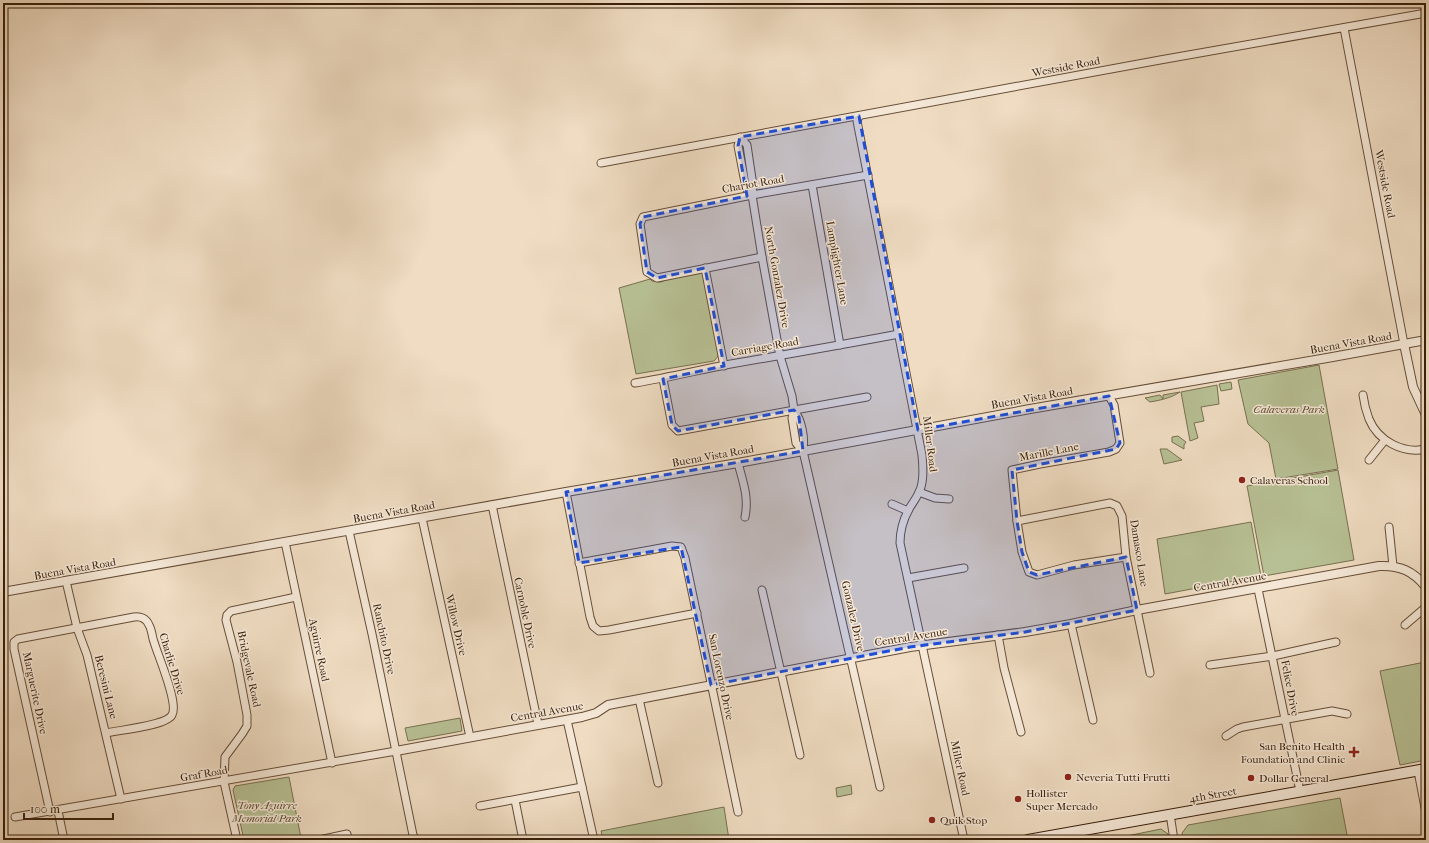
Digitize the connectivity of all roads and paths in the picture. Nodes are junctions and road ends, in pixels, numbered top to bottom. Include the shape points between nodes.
1 (1426, 13) edge
2 (1344, 28) junction
3 (859, 116) junction
4 (740, 137) junction
5 (601, 163) dead end
6 (868, 175) junction
7 (812, 185) junction
8 (752, 195) junction
9 (762, 257) junction
10 (705, 268) junction
11 (899, 334) junction
12 (1426, 340) edge
13 (1404, 344) junction
14 (840, 345) junction
15 (780, 356) junction
16 (724, 366) junction
17 (663, 379) junction
18 (635, 383) dead end
19 (1362, 394) dead end
20 (1109, 396) junction
21 (867, 397) dead end
22 (794, 410) junction
23 (1426, 415) edge
24 (918, 430) junction
25 (1385, 440) junction
26 (1426, 449) edge
27 (803, 451) junction
28 (1369, 460) dead end
29 (738, 463) junction
30 (566, 492) junction
31 (919, 492) junction
32 (949, 499) dead end
33 (892, 504) dead end
34 (492, 505) junction
35 (908, 511) junction
36 (745, 517) dead end
37 (422, 518) junction
38 (1017, 521) junction
39 (1389, 527) dead end
40 (349, 531) junction
41 (285, 542) junction
42 (1126, 557) junction
43 (580, 563) junction
44 (1393, 566) junction
45 (964, 568) dead end
46 (908, 578) junction
47 (66, 581) junction
48 (1426, 587) edge
49 (1258, 589) junction
50 (762, 590) dead end
51 (3, 592) edge
52 (296, 597) junction
53 (1426, 607) edge
54 (1137, 610) junction
55 (697, 613) junction
56 (1071, 624) junction
57 (1405, 625) dead end
58 (77, 628) junction
59 (998, 635) junction
60 (1336, 642) dead end
61 (923, 646) junction
62 (1273, 656) junction
63 (851, 658) junction
64 (1210, 666) dead end
65 (780, 672) junction
66 (1150, 673) dead end
67 (711, 685) junction
68 (639, 699) junction
69 (1347, 714) dead end
70 (1284, 719) junction
71 (567, 720) junction
72 (1093, 720) dead end
73 (538, 724) junction
74 (106, 732) junction
75 (1021, 732) dead end
76 (1226, 736) dead end
77 (470, 738) junction
78 (396, 751) junction
79 (800, 755) dead end
80 (332, 763) junction
81 (1422, 770) edge
82 (224, 782) junction
83 (658, 783) dead end
84 (582, 787) junction
85 (880, 787) dead end
86 (1300, 791) junction
87 (121, 799) junction
88 (514, 800) junction
89 (480, 806) dead end
90 (58, 811) junction
91 (50, 812) junction
92 (738, 812) dead end
93 (1426, 813) edge
94 (1170, 814) junction
95 (15, 817) dead end
96 (64, 840) edge
97 (237, 840) edge
98 (319, 840) edge
99 (348, 840) edge
100 (416, 840) edge
101 (523, 840) edge
102 (594, 840) edge
103 (964, 840) edge
104 (1028, 840) edge
105 (1174, 840) edge

1 - 2 street, Westside Road
2 - 3 street, Westside Road
2 - 13 street, Westside Road
3 - 4 street, Westside Road
3 - 6 street, Miller Road via 857,121
4 - 5 street, Westside Road
4 - 8 street, North Gonzalez Drive via 738,146 746,188
6 - 7 street, Chariot Road
6 - 11 street, Miller Road
7 - 8 street, Chariot Road
7 - 14 street, Lamplighter Lane
8 - 9 street, North Gonzalez Drive
8 - 10 street, Chariot Road via 643,217 640,224 648,272 658,278
9 - 10 street
9 - 15 street, North Gonzalez Drive
10 - 16 street
11 - 14 street, Carriage Road
11 - 24 street, Miller Road
12 - 13 street, Buena Vista Road
13 - 20 street, Buena Vista Road
13 - 23 street via 1413,387
14 - 15 street, Carriage Road
15 - 16 street, Carriage Road
15 - 22 street, North Gonzalez Drive
16 - 17 street, Carriage Road
17 - 18 street, Carriage Road
17 - 22 street via 672,425 678,431
19 - 25 street via 1373,426
20 - 24 street, Buena Vista Road
20 - 38 street, Marille Lane via 1114,405 1120,443 1116,449 1012,470
21 - 22 street
22 - 27 street, North Gonzalez Drive via 799,417 805,442
24 - 27 street, Buena Vista Road
24 - 31 street, Miller Road via 923,468
25 - 26 street via 1411,450
25 - 28 street
27 - 29 street, Buena Vista Road
27 - 63 street, Gonzalez Drive
29 - 30 street, Buena Vista Road
29 - 36 street via 747,505
30 - 34 street, Buena Vista Road
30 - 43 street
31 - 32 street via 935,498
31 - 35 street, Miller Road
33 - 35 street
34 - 37 street, Buena Vista Road
34 - 73 street, Carnoble Drive
35 - 46 street, Miller Road via 900,535
37 - 40 street, Buena Vista Road
37 - 77 street, Willow Drive
38 - 42 street, Marille Lane via 1022,552 1030,572 1037,575 1074,565
38 - 42 street, Damasco Lane via 1110,503 1117,506 1122,516
39 - 44 street
40 - 41 street, Buena Vista Road
40 - 78 street, Ranchito Drive
41 - 47 street, Buena Vista Road
41 - 52 street, Aguirre Road
42 - 54 street, Damasco Lane
43 - 55 street, San Lorenzo Drive via 672,546 681,548
43 - 55 street via 590,617 593,626 599,631
44 - 48 street, Central Avenue via 1415,576
44 - 49 street, Central Avenue via 1379,566
45 - 46 street
46 - 61 street, Miller Road
47 - 51 street, Buena Vista Road
47 - 58 street, Beresini Lane
49 - 54 street, Central Avenue
49 - 62 street, Felice Drive
50 - 65 street
52 - 80 street, Aguirre Road
52 - 82 street, Bridgevale Road via 231,611 227,615 247,715 242,734 225,757
53 - 57 street
54 - 56 street, Central Avenue
54 - 66 street, Damasco Lane
55 - 67 street, San Lorenzo Drive
56 - 59 street, Central Avenue
56 - 72 street
58 - 74 street, Beresini Lane
58 - 74 street, Charlie Drive via 139,616 149,625 168,679 175,710 168,720 154,725
58 - 91 street, Marguerite Drive via 18,639 14,642
59 - 61 street, Central Avenue
59 - 75 street
60 - 62 street
61 - 63 street, Central Avenue
61 - 103 street, Miller Road
62 - 64 street
62 - 70 street, Felice Drive
63 - 65 street, Central Avenue
63 - 85 street, Gonzalez Drive
65 - 67 street, Central Avenue
65 - 79 street
67 - 68 street, Central Avenue
67 - 92 street, San Lorenzo Drive
68 - 71 street, Central Avenue via 608,705 593,714
68 - 83 street
69 - 70 street via 1332,711
70 - 76 street via 1243,727
70 - 86 street, Felice Drive
71 - 73 street, Central Avenue
71 - 84 street
73 - 77 street, Central Avenue
74 - 87 street, Beresini Lane
77 - 78 street, Central Avenue
78 - 80 street, Graf Road
78 - 100 street, Ranchito Drive
80 - 82 street, Graf Road
81 - 86 main road, 4th Street
81 - 93 street
82 - 87 street, Graf Road
82 - 97 street, Bridgevale Road
84 - 88 street
84 - 102 street
86 - 94 main road, 4th Street
87 - 90 street, Graf Road
88 - 89 street
88 - 101 street
90 - 91 street, Graf Road
90 - 96 street
91 - 95 street, Graf Road
94 - 104 main road, 4th Street
94 - 105 street
98 - 99 street via 347,834

